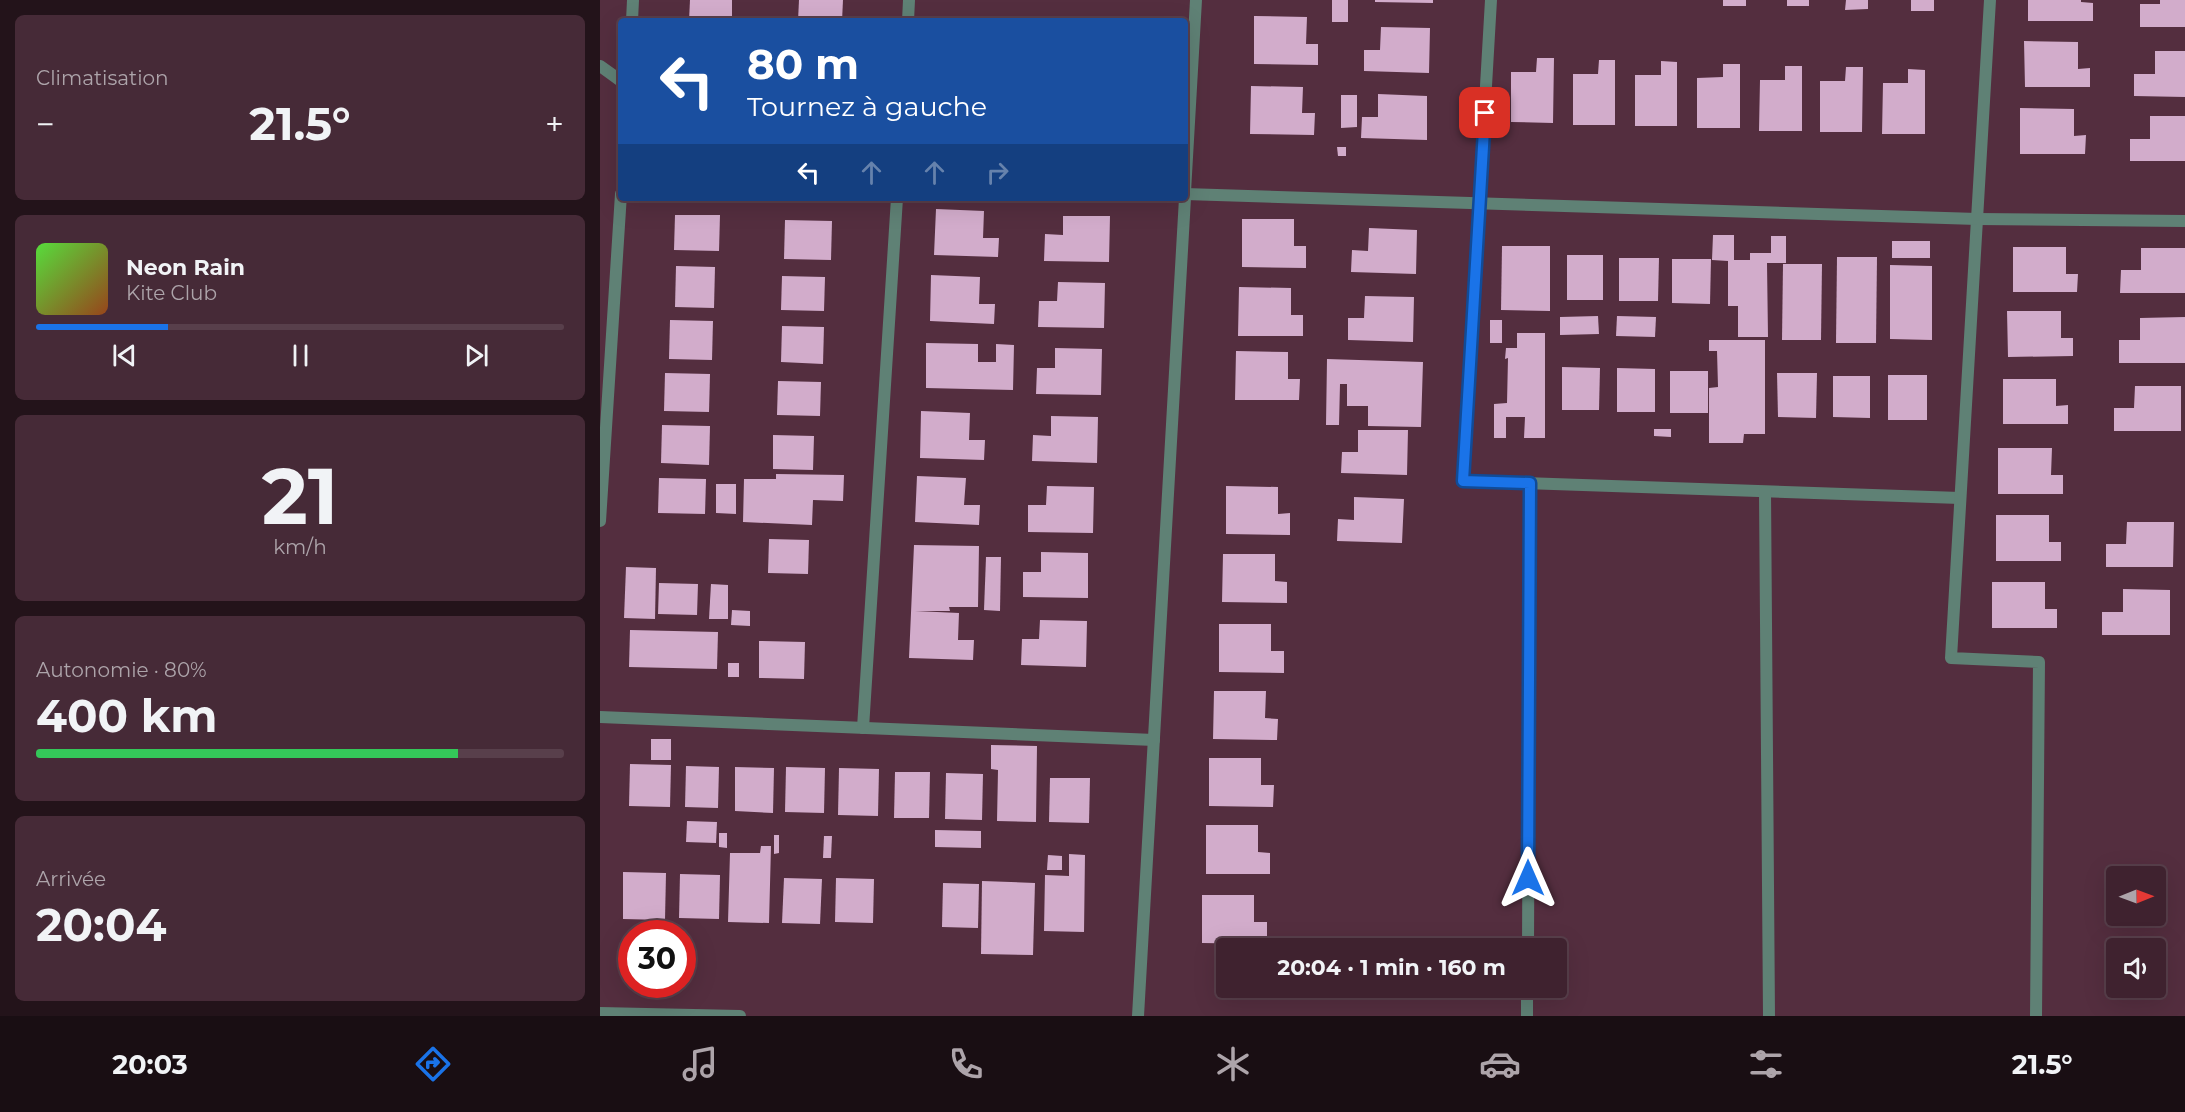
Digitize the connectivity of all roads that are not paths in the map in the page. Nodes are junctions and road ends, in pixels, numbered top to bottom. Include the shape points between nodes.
1 (633, 0) edge
2 (909, 0) edge
3 (1196, 0) edge
4 (1491, 0) edge
5 (1990, 0) edge
6 (632, 18) edge
7 (908, 18) edge
8 (600, 66) edge
9 (618, 79) edge
10 (1188, 142) edge
11 (1188, 195) edge
12 (620, 201) edge
13 (897, 201) edge
14 (1185, 201) edge
15 (1480, 203) junction
16 (1977, 219) junction
17 (2185, 221) edge
18 (603, 418) edge
19 (1530, 483) junction
20 (1765, 492) junction
21 (1960, 498) junction
22 (600, 521) edge
23 (600, 717) edge
24 (863, 728) junction
25 (1154, 740) junction
26 (1528, 938) edge
27 (1527, 998) edge
28 (600, 1013) edge
29 (740, 1016) edge
30 (1138, 1016) edge
31 (1527, 1016) edge
32 (1769, 1016) edge
33 (2036, 1016) edge

1 - 6 street
2 - 7 street
3 - 10 street
4 - 15 street
5 - 16 street
8 - 9 street
11 - 15 street
12 - 18 street
13 - 24 street
14 - 25 street
15 - 16 street
15 - 19 street via 1463,481
16 - 17 street
16 - 21 street
18 - 22 street
19 - 20 street
19 - 26 street
20 - 21 street
20 - 32 street
21 - 33 street via 1951,658 2039,662
23 - 24 street
24 - 25 street
25 - 30 street
27 - 31 street
28 - 29 street

